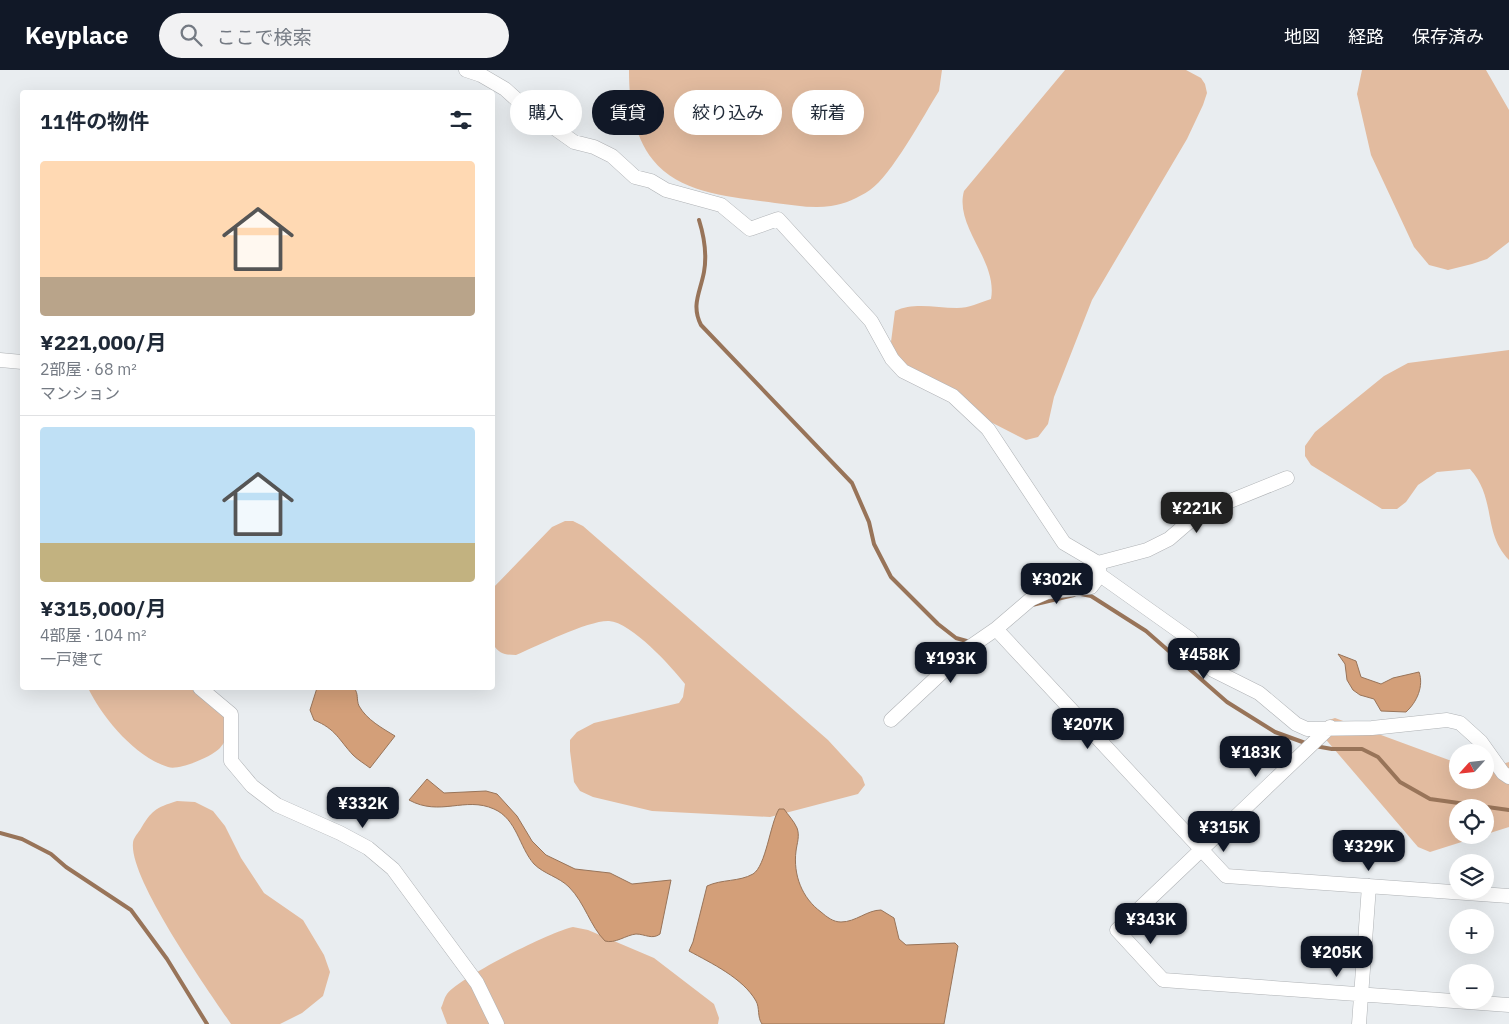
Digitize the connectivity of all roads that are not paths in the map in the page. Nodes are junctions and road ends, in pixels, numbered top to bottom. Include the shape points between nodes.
1 (466, 70) edge
2 (0, 360) edge
3 (20, 362) edge
4 (1287, 478) dead end
5 (1099, 569) junction
6 (996, 629) junction
7 (202, 690) edge
8 (891, 720) dead end
9 (1330, 727) junction
10 (1509, 777) edge
11 (1201, 850) junction
12 (1369, 886) junction
13 (1509, 896) edge
14 (1362, 994) junction
15 (1509, 1005) edge
16 (497, 1024) edge
17 (1359, 1024) edge

1 - 5 street via 505,89 574,142 612,156 635,177 652,181 666,190 721,205 750,229 778,219 871,321 902,371 953,396 988,428 1064,543
2 - 3 street
4 - 5 street via 1198,514 1169,539
5 - 6 street via 1091,588 1048,592 1031,599
5 - 9 street via 1190,639 1213,670 1259,693 1296,724 1307,728
6 - 8 street via 967,649
6 - 11 street
7 - 16 street via 231,714 231,761 252,786 276,805 368,848 393,869 477,983
9 - 10 street via 1372,728 1447,720 1460,723 1481,742
9 - 11 street
11 - 12 street via 1226,876
11 - 14 street via 1117,930 1163,980
12 - 13 street
12 - 14 street
14 - 15 street
14 - 17 street

